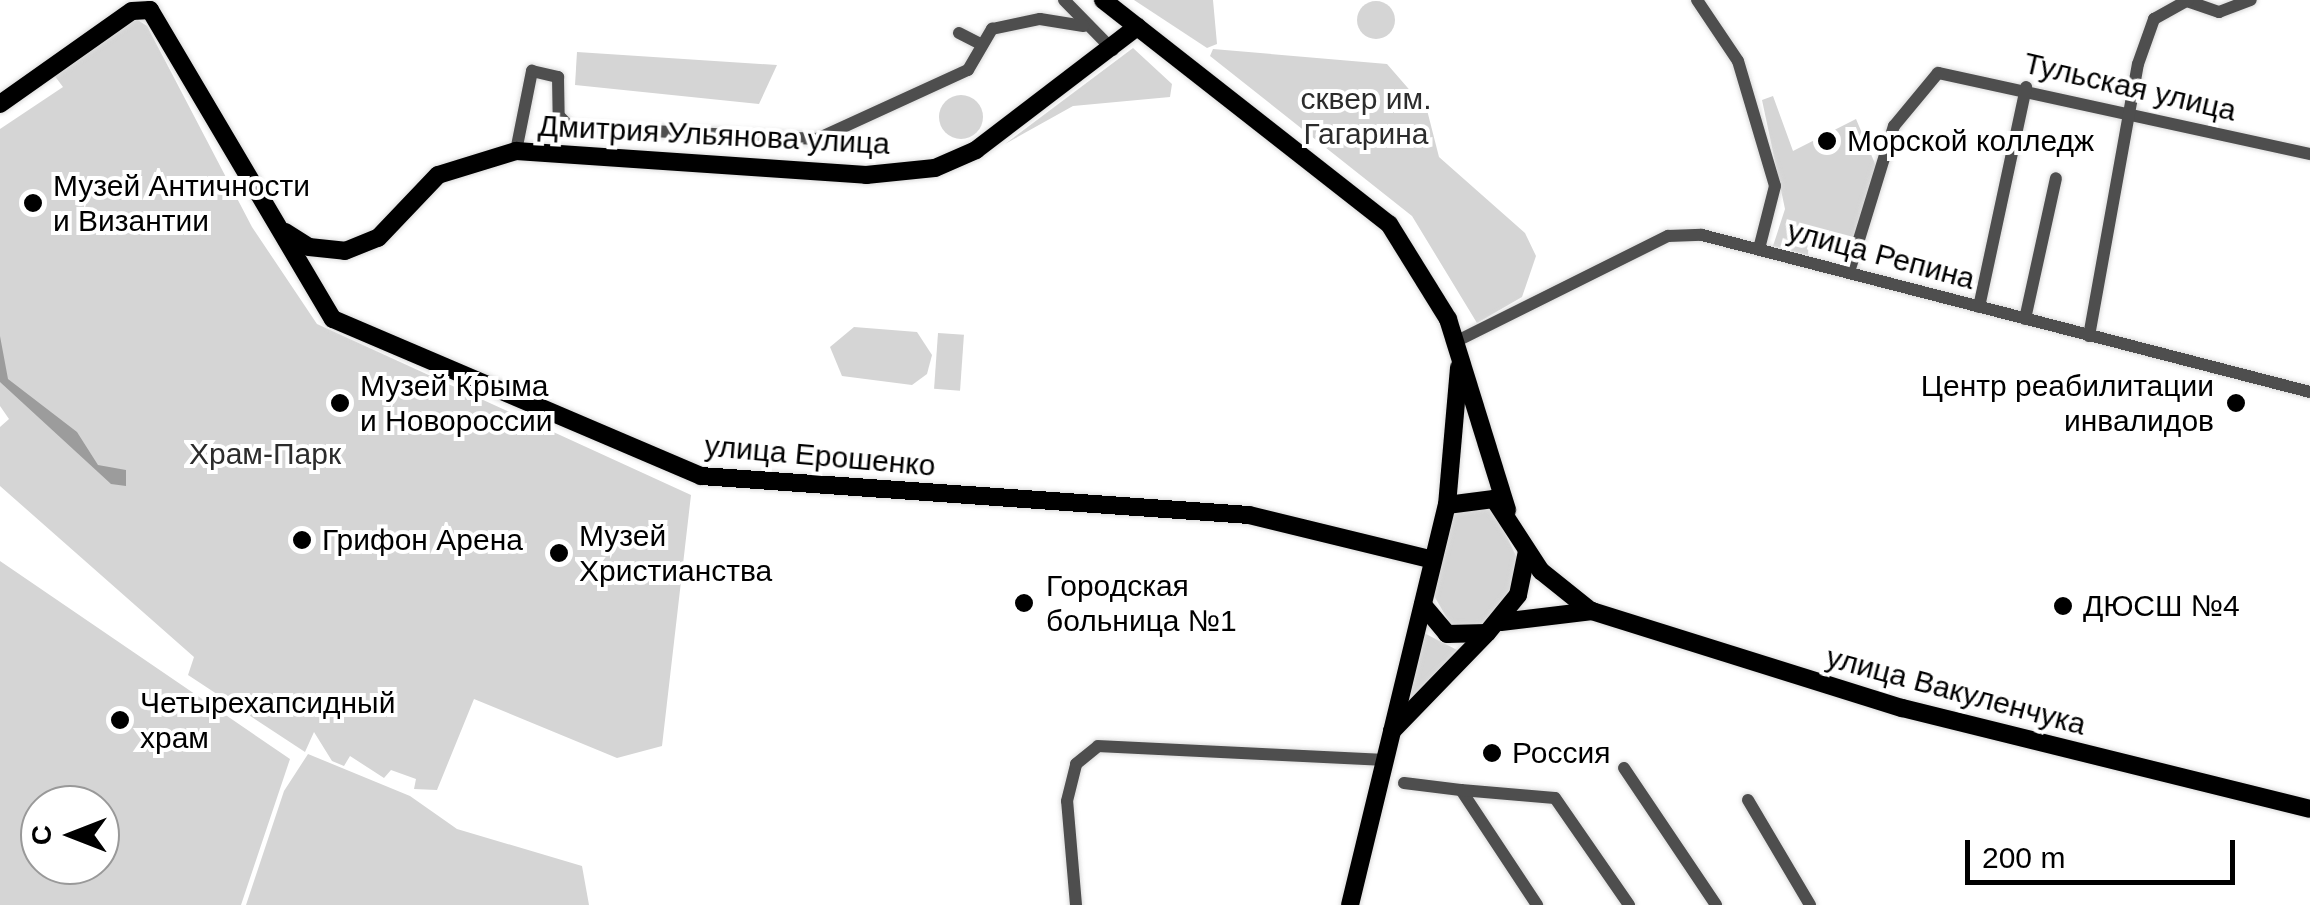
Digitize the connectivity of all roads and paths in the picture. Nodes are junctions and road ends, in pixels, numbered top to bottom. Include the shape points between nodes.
1 (1064, 0) edge
2 (1103, 0) edge
3 (1697, 0) edge
4 (2188, 0) edge
5 (2250, 0) edge
6 (1083, 26) junction
7 (1137, 28) junction
8 (959, 33) dead end
9 (979, 42) junction
10 (1113, 50) junction
11 (2026, 88) junction
12 (0, 104) edge
13 (2128, 114) junction
14 (516, 151) junction
15 (2310, 154) edge
16 (2056, 178) dead end
17 (280, 229) junction
18 (1759, 248) junction
19 (1848, 272) junction
20 (1979, 307) junction
21 (2025, 319) junction
22 (2090, 336) junction
23 (1455, 342) junction
24 (1459, 362) junction
25 (2310, 392) edge
26 (1447, 505) junction
27 (1506, 510) junction
28 (1527, 551) junction
29 (1433, 560) junction
30 (1424, 604) junction
31 (1592, 611) junction
32 (1494, 628) junction
33 (1392, 732) junction
34 (1385, 760) junction
35 (1624, 768) dead end
36 (1404, 783) dead end
37 (1461, 790) junction
38 (1748, 800) dead end
39 (2310, 809) edge
40 (1076, 905) edge
41 (1350, 905) edge
42 (1537, 905) edge
43 (1629, 905) edge
44 (1716, 905) edge
45 (1810, 905) edge

1 - 6 street
2 - 7 main road
3 - 18 street via 1738,62 1774,186
4 - 5 street via 2219,12
4 - 13 street via 2154,19
6 - 9 street via 1040,19 992,28
6 - 10 street
7 - 10 main road, Дмитрия Ульянова улица
7 - 23 main road via 1389,224 1440,300
8 - 9 street
9 - 14 street via 968,70 817,139 570,128 560,116 558,77 532,71
10 - 14 main road, Дмитрия Ульянова улица via 976,150 912,172
11 - 13 street, Тульская улица
11 - 19 street, Тульская улица via 1938,73 1894,126
11 - 20 street
12 - 17 main road, улица Ерошенко via 132,11 150,10
13 - 15 street, Тульская улица
13 - 22 street
14 - 17 main road, Дмитрия Ульянова улица via 438,175 378,238 345,251 308,246
16 - 21 street
17 - 29 main road, улица Ерошенко via 334,319 701,476 1228,514
18 - 19 street, улица Репина
18 - 23 street, улица Репина via 1668,236
19 - 20 street, улица Репина
20 - 21 street, улица Репина
21 - 22 street, улица Репина
22 - 25 street, улица Репина
23 - 24 main road
24 - 26 main road
24 - 27 main road
26 - 27 main road via 1478,494
26 - 29 main road
27 - 28 main road
28 - 31 main road, улица Вакуленчука
28 - 32 main road
29 - 30 main road
30 - 32 main road, улица Вакуленчука via 1447,634
30 - 33 main road
31 - 32 main road, улица Вакуленчука
31 - 39 main road, улица Вакуленчука via 1902,708
32 - 33 main road
33 - 34 main road
34 - 40 street via 1098,746 1076,764 1069,786
34 - 41 main road
35 - 44 street
36 - 37 street
37 - 42 street
37 - 43 street via 1555,798
38 - 45 street

